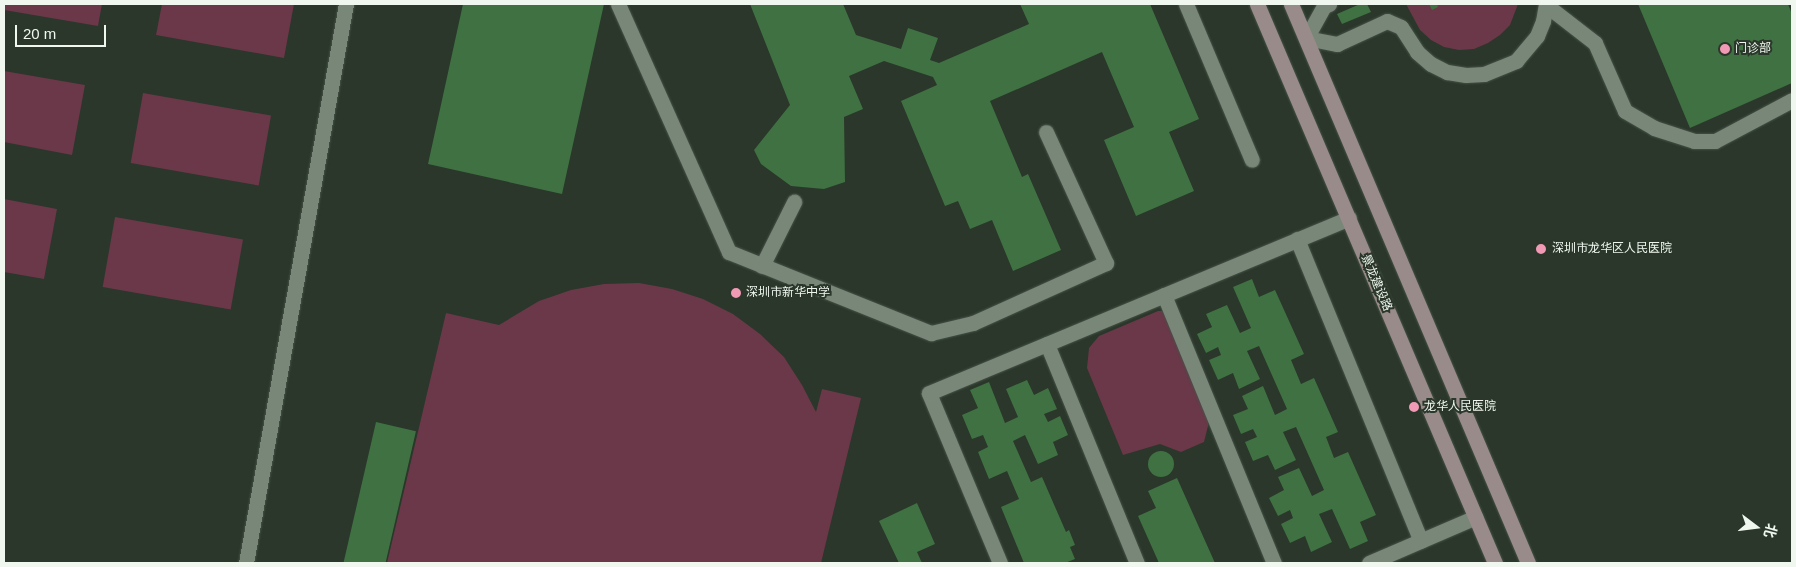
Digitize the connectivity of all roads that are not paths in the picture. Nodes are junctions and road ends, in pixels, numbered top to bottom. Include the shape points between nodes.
1 (346, 4) edge
2 (618, 4) edge
3 (1186, 4) edge
4 (1257, 4) edge
5 (1291, 4) edge
6 (1329, 4) edge
7 (1546, 4) edge
8 (1306, 38) junction
9 (1792, 100) edge
10 (1046, 132) dead end
11 (1252, 160) dead end
12 (794, 202) dead end
13 (1349, 218) junction
14 (1297, 239) junction
15 (762, 266) junction
16 (1164, 295) junction
17 (1047, 344) junction
18 (1476, 517) junction
19 (1422, 541) junction
20 (246, 563) edge
21 (1000, 563) edge
22 (1137, 563) edge
23 (1274, 563) edge
24 (1369, 563) edge
25 (1495, 563) edge
26 (1528, 563) edge

1 - 20 street
2 - 15 street via 729,252
3 - 11 street
4 - 13 main road, 景龙建设路
5 - 8 main road
6 - 8 street via 1324,6
7 - 8 street via 1543,21 1528,50 1516,61 1484,74 1447,72 1431,64 1417,52 1401,27 1387,21 1337,44
7 - 9 street via 1595,43 1625,111 1654,128 1694,141 1715,141
8 - 26 main road
10 - 15 street via 1106,264 973,324 931,333
12 - 15 street
13 - 14 street
13 - 18 main road, 景龙建设路
14 - 16 street
14 - 19 street
16 - 17 street
16 - 23 street
17 - 21 street via 930,393
17 - 22 street
18 - 19 street
18 - 25 main road, 景龙建设路
19 - 24 street

